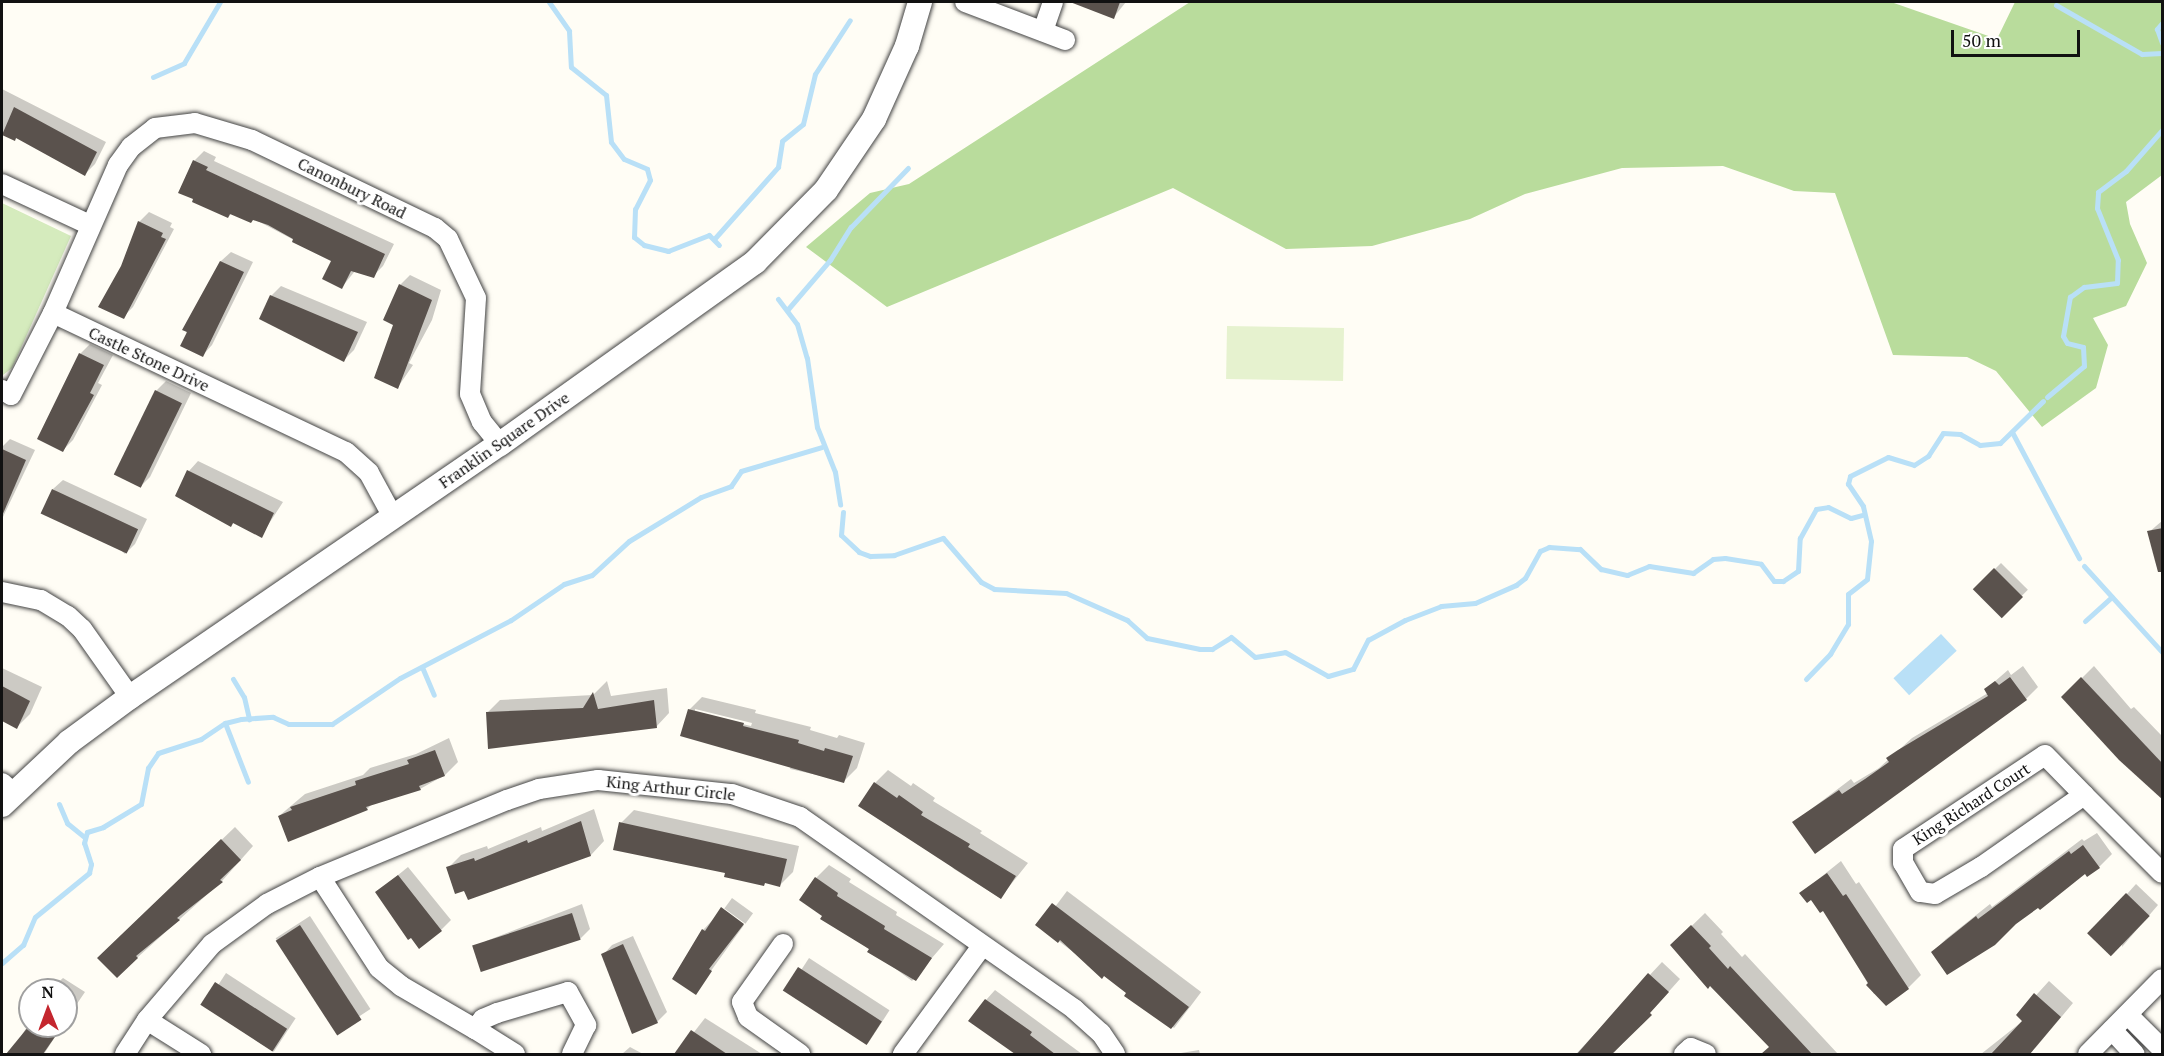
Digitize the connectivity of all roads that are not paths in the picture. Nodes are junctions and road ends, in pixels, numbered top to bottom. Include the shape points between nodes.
1 (920, 2) edge
2 (1053, 2) edge
3 (975, 3) edge
4 (1043, 31) junction
5 (1065, 40) dead end
6 (2, 184) edge
7 (90, 225) junction
8 (53, 314) junction
9 (2, 390) edge
10 (500, 444) junction
11 (393, 517) junction
12 (2, 592) edge
13 (130, 697) junction
14 (5, 794) edge
15 (2084, 795) junction
16 (2163, 873) edge
17 (320, 877) junction
18 (783, 944) dead end
19 (982, 946) junction
20 (2163, 979) edge
21 (2128, 1015) junction
22 (147, 1020) junction
23 (475, 1029) junction
24 (2112, 1030) junction
25 (2163, 1049) edge
26 (126, 1054) edge
27 (201, 1054) edge
28 (515, 1054) edge
29 (572, 1054) edge
30 (800, 1054) edge
31 (903, 1054) edge
32 (1115, 1054) edge
33 (1684, 1054) edge
34 (1706, 1054) edge
35 (2088, 1054) edge
36 (2134, 1054) edge

1 - 10 street, Franklin Square Drive via 907,46 874,119 826,190 802,216 728,285
2 - 4 street
3 - 4 street
4 - 5 street
6 - 7 street
7 - 8 street
7 - 10 street, Canonbury Road via 131,147 155,128 178,122 210,125 252,140 435,228 454,246 476,298 470,394 482,422
8 - 9 street via 11,395
8 - 11 street, Castle Stone Drive via 346,452 369,473
10 - 11 street, Franklin Square Drive
11 - 13 street, Franklin Square Drive
12 - 13 street via 41,600 68,616 82,629
13 - 14 street, Franklin Square Drive
15 - 15 street, King Richard Court via 2045,755 1903,849 1903,863 1920,892 1935,894
15 - 16 street, King Richard Court
17 - 19 street, King Arthur Circle via 539,789 598,780 624,781 732,794 800,817
17 - 22 street, King Arthur Circle via 267,904 212,944
17 - 23 street via 379,968 401,986
18 - 30 street via 742,1002 748,1017
19 - 31 street
19 - 32 street, King Arthur Circle via 1074,1009 1101,1033
20 - 21 street
21 - 24 street
21 - 25 street
22 - 26 street, King Arthur Circle
22 - 27 street
23 - 28 street
23 - 29 street via 483,1019 497,1013 568,992 586,1025
24 - 35 street
24 - 36 street
33 - 34 street via 1691,1048

